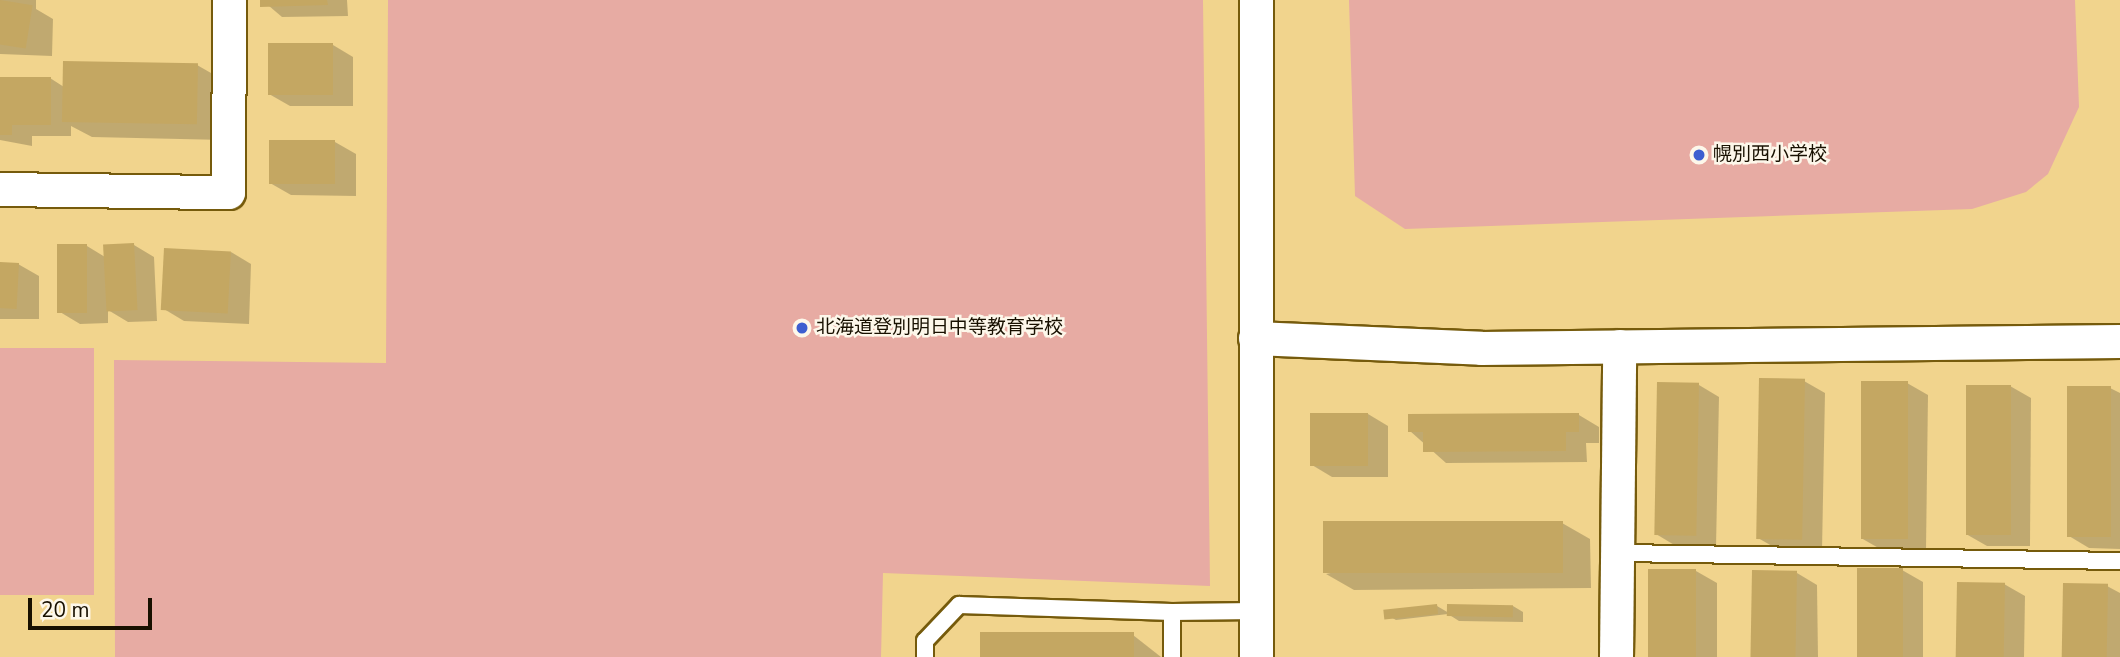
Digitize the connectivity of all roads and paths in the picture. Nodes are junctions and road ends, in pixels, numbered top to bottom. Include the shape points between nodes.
1 (229, 0) edge
2 (1256, 0) edge
3 (0, 190) edge
4 (1255, 338) junction
5 (2120, 341) edge
6 (1619, 346) junction
7 (1620, 553) junction
8 (2120, 561) edge
9 (1256, 611) junction
10 (1172, 612) junction
11 (925, 657) edge
12 (1172, 657) edge
13 (1256, 657) edge
14 (1616, 657) edge

1 - 3 street via 228,192
2 - 4 street
4 - 6 street via 1481,348
4 - 9 street
5 - 6 street
6 - 7 street
7 - 8 lane
7 - 14 street
9 - 10 lane
9 - 13 street
10 - 11 lane via 959,605 925,640
10 - 12 lane

